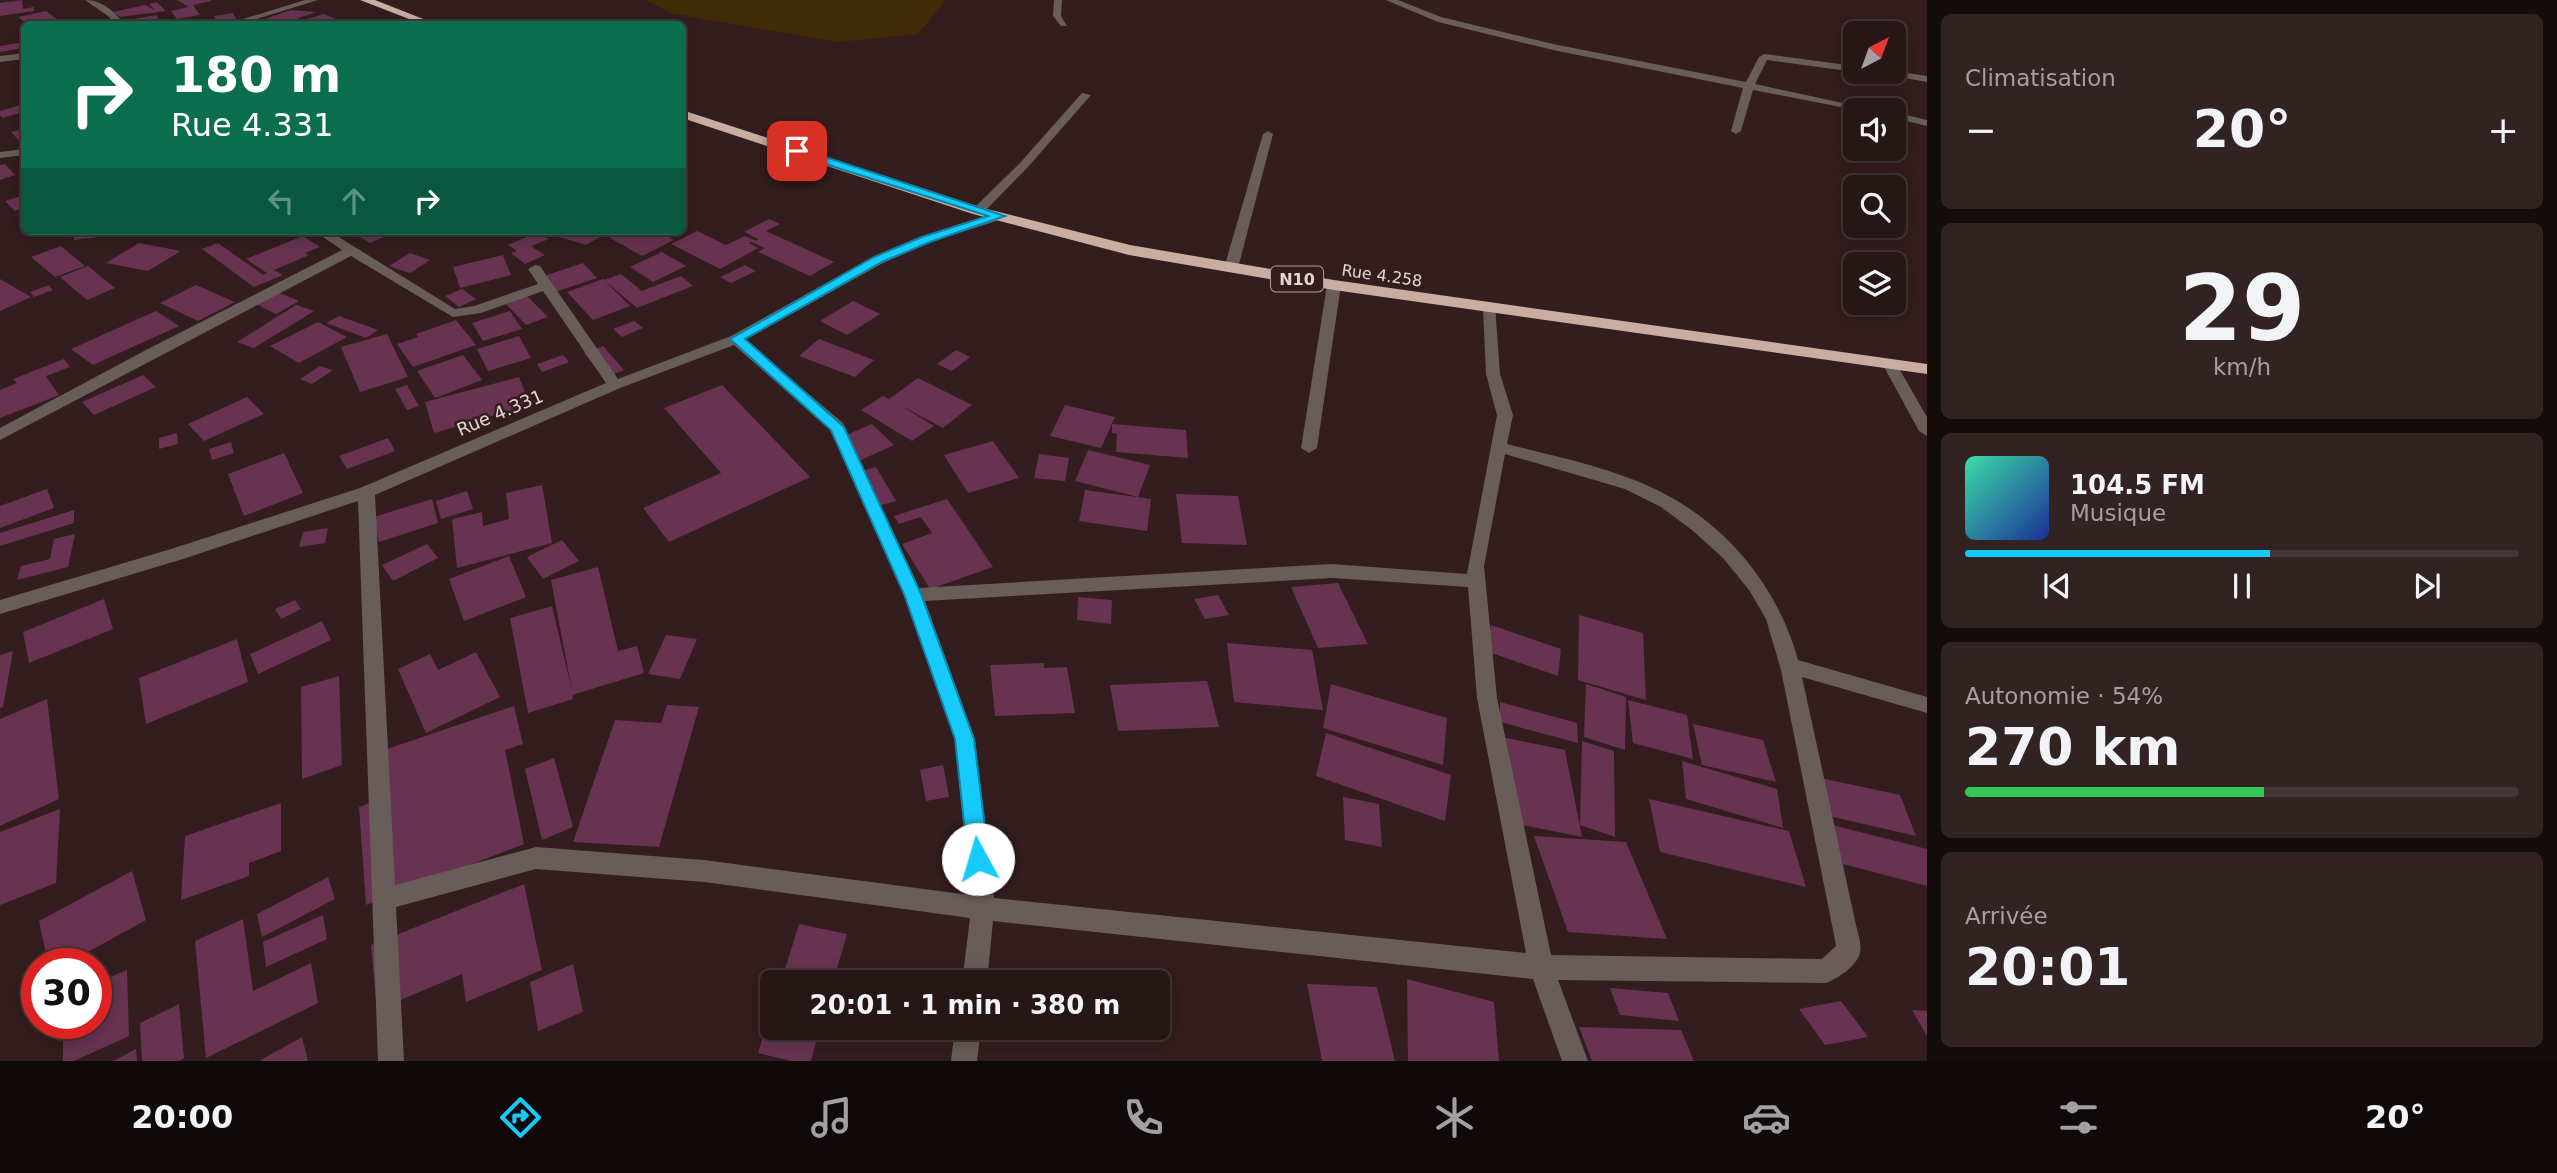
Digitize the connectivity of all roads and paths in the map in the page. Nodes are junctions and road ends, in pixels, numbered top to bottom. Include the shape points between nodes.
1 (89, 0) edge
2 (314, 0) edge
3 (365, 0) edge
4 (1058, 0) edge
5 (1390, 0) edge
6 (117, 21) edge
7 (242, 21) edge
8 (423, 21) edge
9 (1064, 24) dead end
10 (21, 56) edge
11 (0, 59) edge
12 (1843, 67) edge
13 (1906, 76) edge
14 (1927, 79) edge
15 (1749, 86) junction
16 (1086, 95) dead end
17 (1843, 105) edge
18 (686, 115) edge
19 (1906, 118) edge
20 (1927, 123) edge
21 (1735, 131) dead end
22 (1268, 134) dead end
23 (21, 152) edge
24 (0, 155) edge
25 (978, 211) junction
26 (999, 216) junction
27 (326, 235) edge
28 (351, 251) junction
29 (1231, 268) junction
30 (535, 269) dead end
31 (547, 285) junction
32 (1334, 285) junction
33 (1490, 308) junction
34 (736, 339) junction
35 (1891, 365) junction
36 (1927, 369) edge
37 (615, 385) junction
38 (1927, 431) edge
39 (0, 435) edge
40 (1500, 447) junction
41 (1309, 448) dead end
42 (366, 492) junction
43 (1476, 580) junction
44 (913, 594) junction
45 (0, 607) edge
46 (1788, 665) junction
47 (1927, 705) edge
48 (384, 899) junction
49 (983, 908) junction
50 (1541, 967) junction
51 (975, 970) edge
52 (966, 1040) edge
53 (391, 1061) edge
54 (964, 1061) edge
55 (1575, 1061) edge

1 - 6 street
2 - 7 street
3 - 8 highway
4 - 9 street via 1057,16
5 - 15 street via 1437,19 1553,47
10 - 11 street
12 - 15 street via 1768,56
13 - 14 street
15 - 17 street
15 - 21 street
16 - 25 street
18 - 25 highway, Rue 4.258 / N10
19 - 20 street
22 - 29 street
23 - 24 street
25 - 26 highway, Rue 4.258 / N10
26 - 29 highway, Rue 4.258 / N10 via 1129,250
26 - 34 street, Rue 4.331 via 878,260
27 - 28 street
28 - 31 street via 453,313 476,310
28 - 39 street
29 - 32 highway, Rue 4.258 / N10
30 - 31 street
31 - 37 street
32 - 33 highway, Rue 4.258 / N10
32 - 41 street
33 - 35 highway, Rue 4.258 / N10
33 - 40 street via 1493,374 1505,415
34 - 37 street, Rue 4.331
34 - 44 street via 837,427
35 - 36 highway, Rue 4.258 / N10
35 - 38 street
37 - 42 street, Rue 4.331
40 - 43 street
40 - 46 street via 1615,481 1666,502 1724,548 1752,582 1774,617
42 - 45 street, Rue 4.331
42 - 48 street
43 - 44 street via 1332,571
43 - 50 street via 1487,698
44 - 49 street via 965,739
46 - 47 street
46 - 50 street via 1849,951 1826,971
48 - 49 street via 536,858 704,871
48 - 53 street
49 - 50 street
49 - 51 street
50 - 55 street
52 - 54 street

